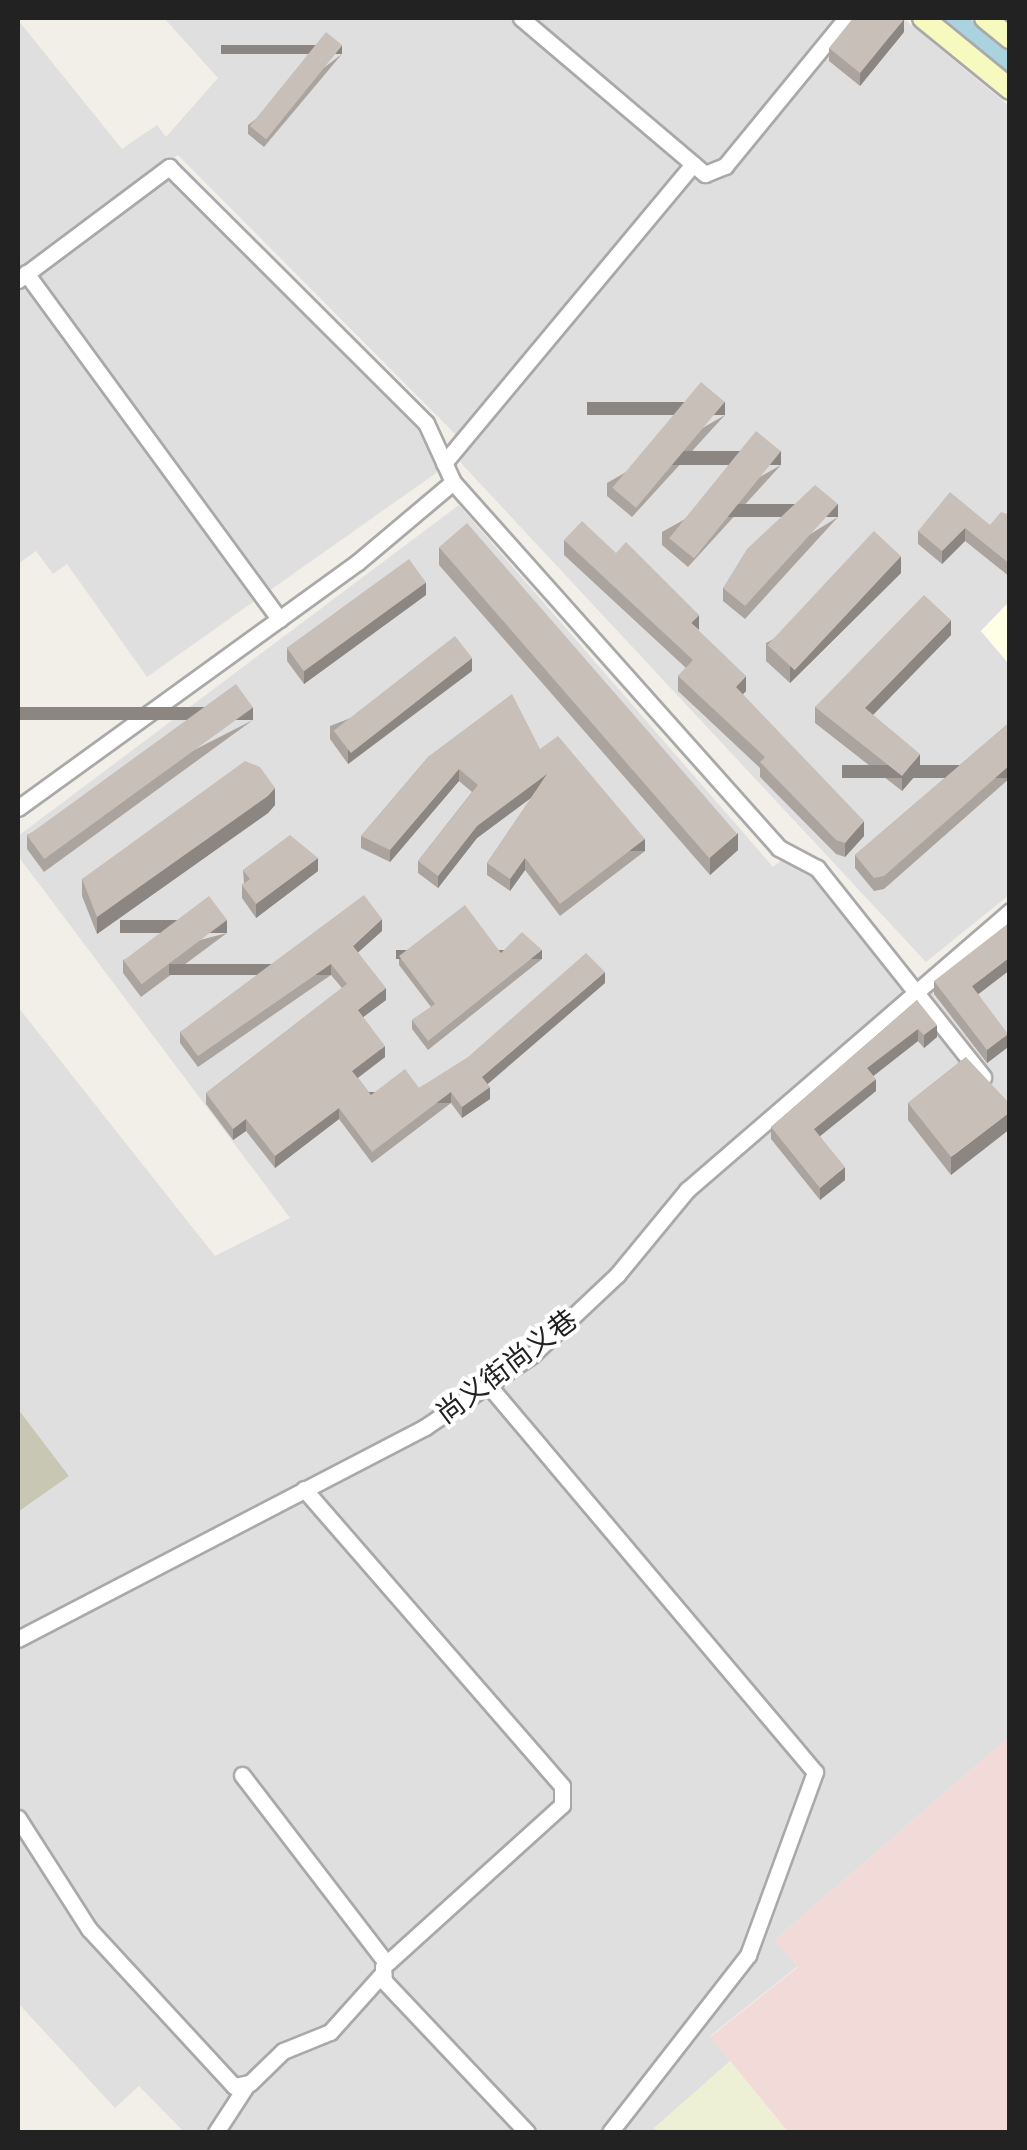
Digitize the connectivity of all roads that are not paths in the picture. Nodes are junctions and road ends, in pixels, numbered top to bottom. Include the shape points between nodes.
1 (521, 18) edge
2 (846, 18) edge
3 (923, 18) edge
4 (984, 18) edge
5 (1010, 38) edge
6 (1010, 89) edge
7 (693, 164) junction
8 (22, 277) edge
9 (444, 462) junction
10 (453, 482) junction
11 (279, 619) junction
12 (18, 808) edge
13 (1010, 910) edge
14 (915, 990) junction
15 (998, 1096) edge
16 (489, 1386) junction
17 (304, 1489) junction
18 (18, 1639) edge
19 (242, 1775) dead end
20 (18, 1818) edge
21 (383, 1967) junction
22 (246, 2086) junction
23 (216, 2132) edge
24 (527, 2132) edge
25 (610, 2132) edge

1 - 7 street
2 - 7 street via 726,166 706,174
3 - 6 street
4 - 5 street
7 - 9 street
8 - 9 street via 168,167 426,422
8 - 11 street
9 - 10 street
10 - 11 street
10 - 14 street via 779,848 817,868
11 - 12 street
13 - 14 street, 尚义街尚义巷
14 - 15 street
14 - 16 street, 尚义街尚义巷 via 668,1208 562,1330
16 - 17 street, 尚义街尚义巷
16 - 25 street via 815,1772 748,1955
17 - 18 street, 尚义街尚义巷
17 - 21 street via 564,1794 562,1805
19 - 21 street
20 - 22 street via 88,1929 228,2084
21 - 22 street via 330,2032 282,2050
21 - 24 street
22 - 23 street

